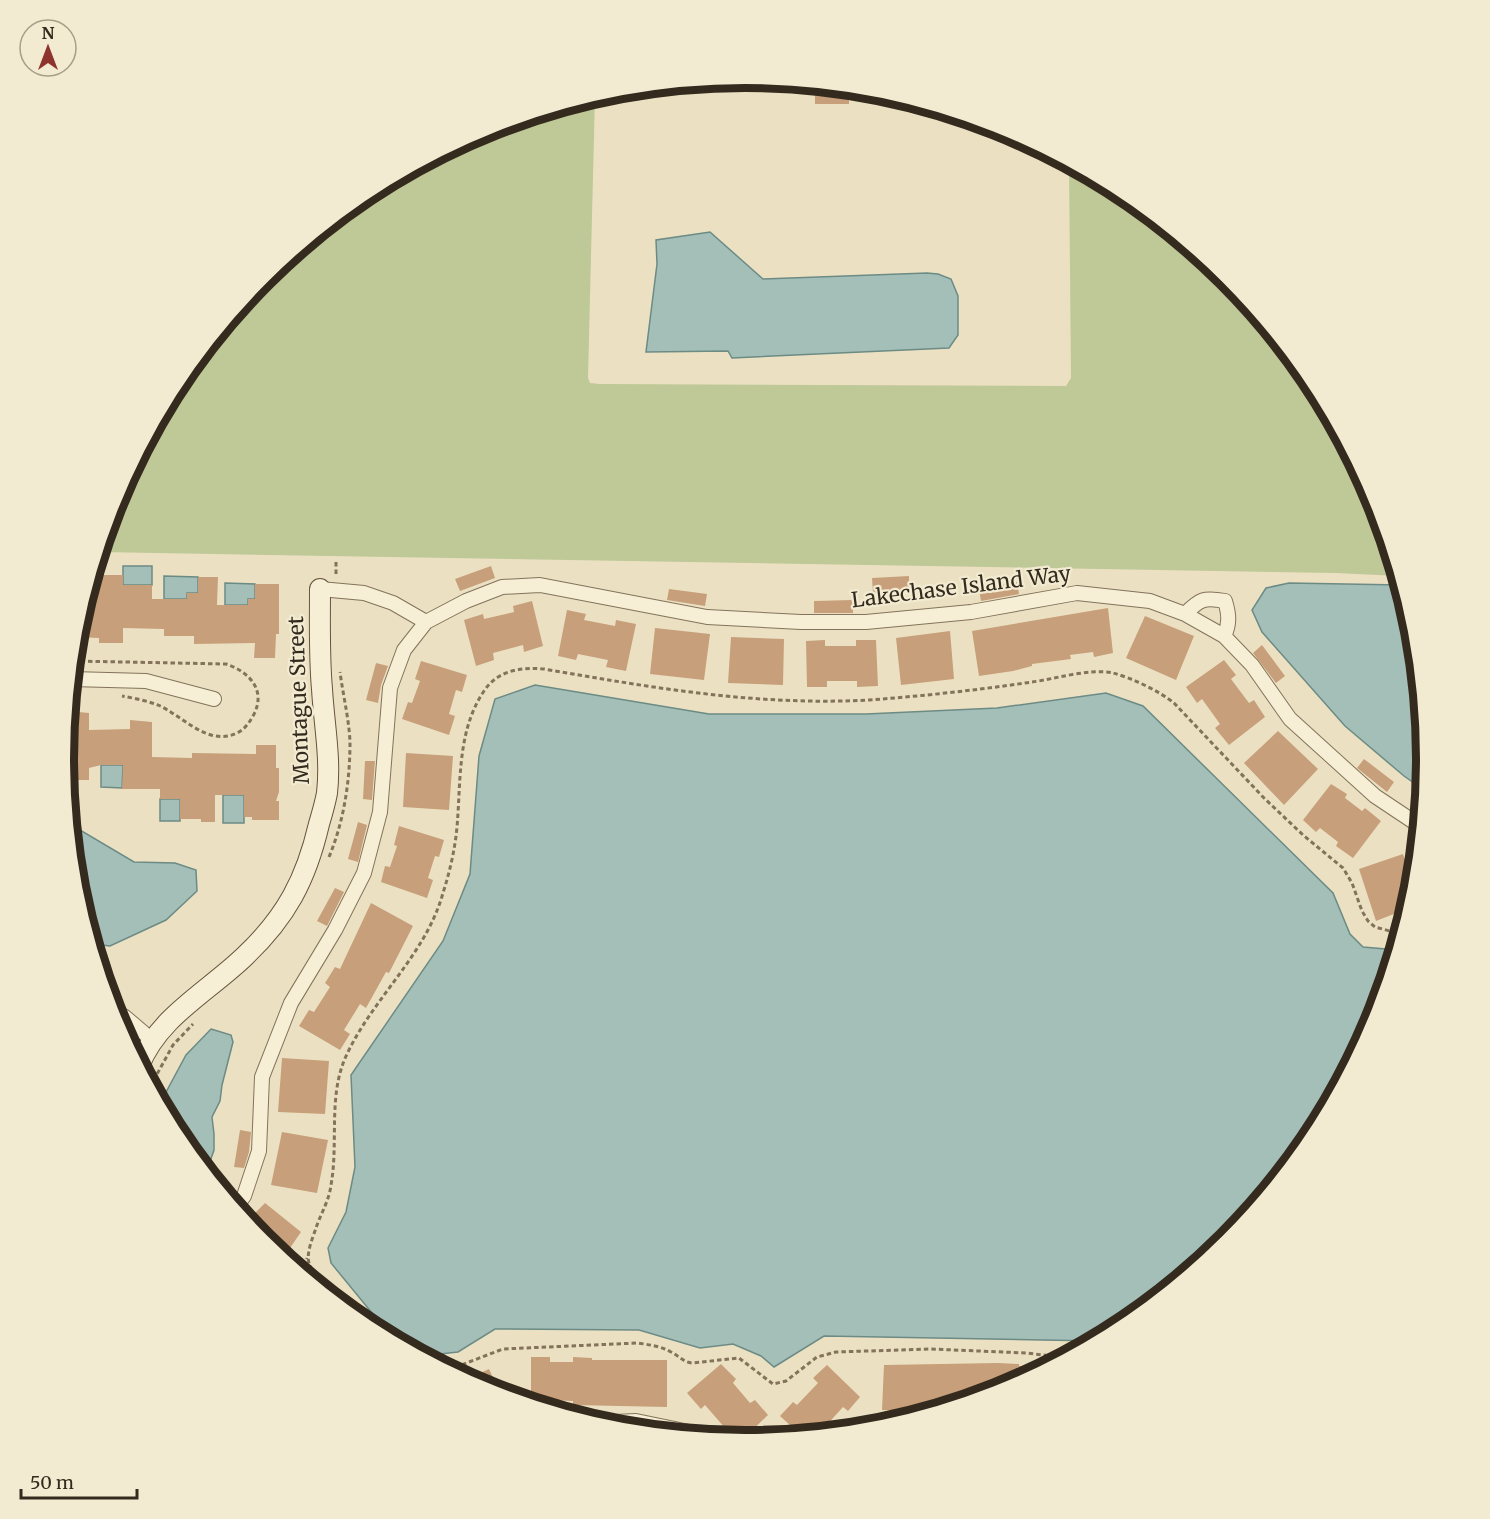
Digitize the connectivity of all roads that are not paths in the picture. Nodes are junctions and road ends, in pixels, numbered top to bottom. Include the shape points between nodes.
1 (328, 590) joint
2 (1185, 614) junction
3 (426, 622) junction
4 (1224, 636) junction
5 (78, 679) edge
6 (214, 699) dead end
7 (1413, 822) edge
8 (125, 1017) edge
9 (145, 1052) edge
10 (240, 1202) edge
11 (633, 1421) edge
12 (649, 1424) edge

1 - 3 street via 364,593 393,603
1 - 9 street, Montague Street via 322,689 327,793 312,858 272,929 180,1011
2 - 3 street, Lakechase Island Way via 1150,601 1077,593 971,612 866,622 801,622 707,617 540,585 502,587
2 - 4 street, Lakechase Island Way
2 - 4 street via 1197,601 1225,601 1229,614
3 - 10 street, Lakechase Island Way via 404,650 390,688 380,812 364,873 291,1003 262,1077 259,1151
4 - 7 street, Lakechase Island Way via 1252,665 1290,718 1375,796
5 - 6 street via 146,681
8 - 9 street
11 - 12 street

